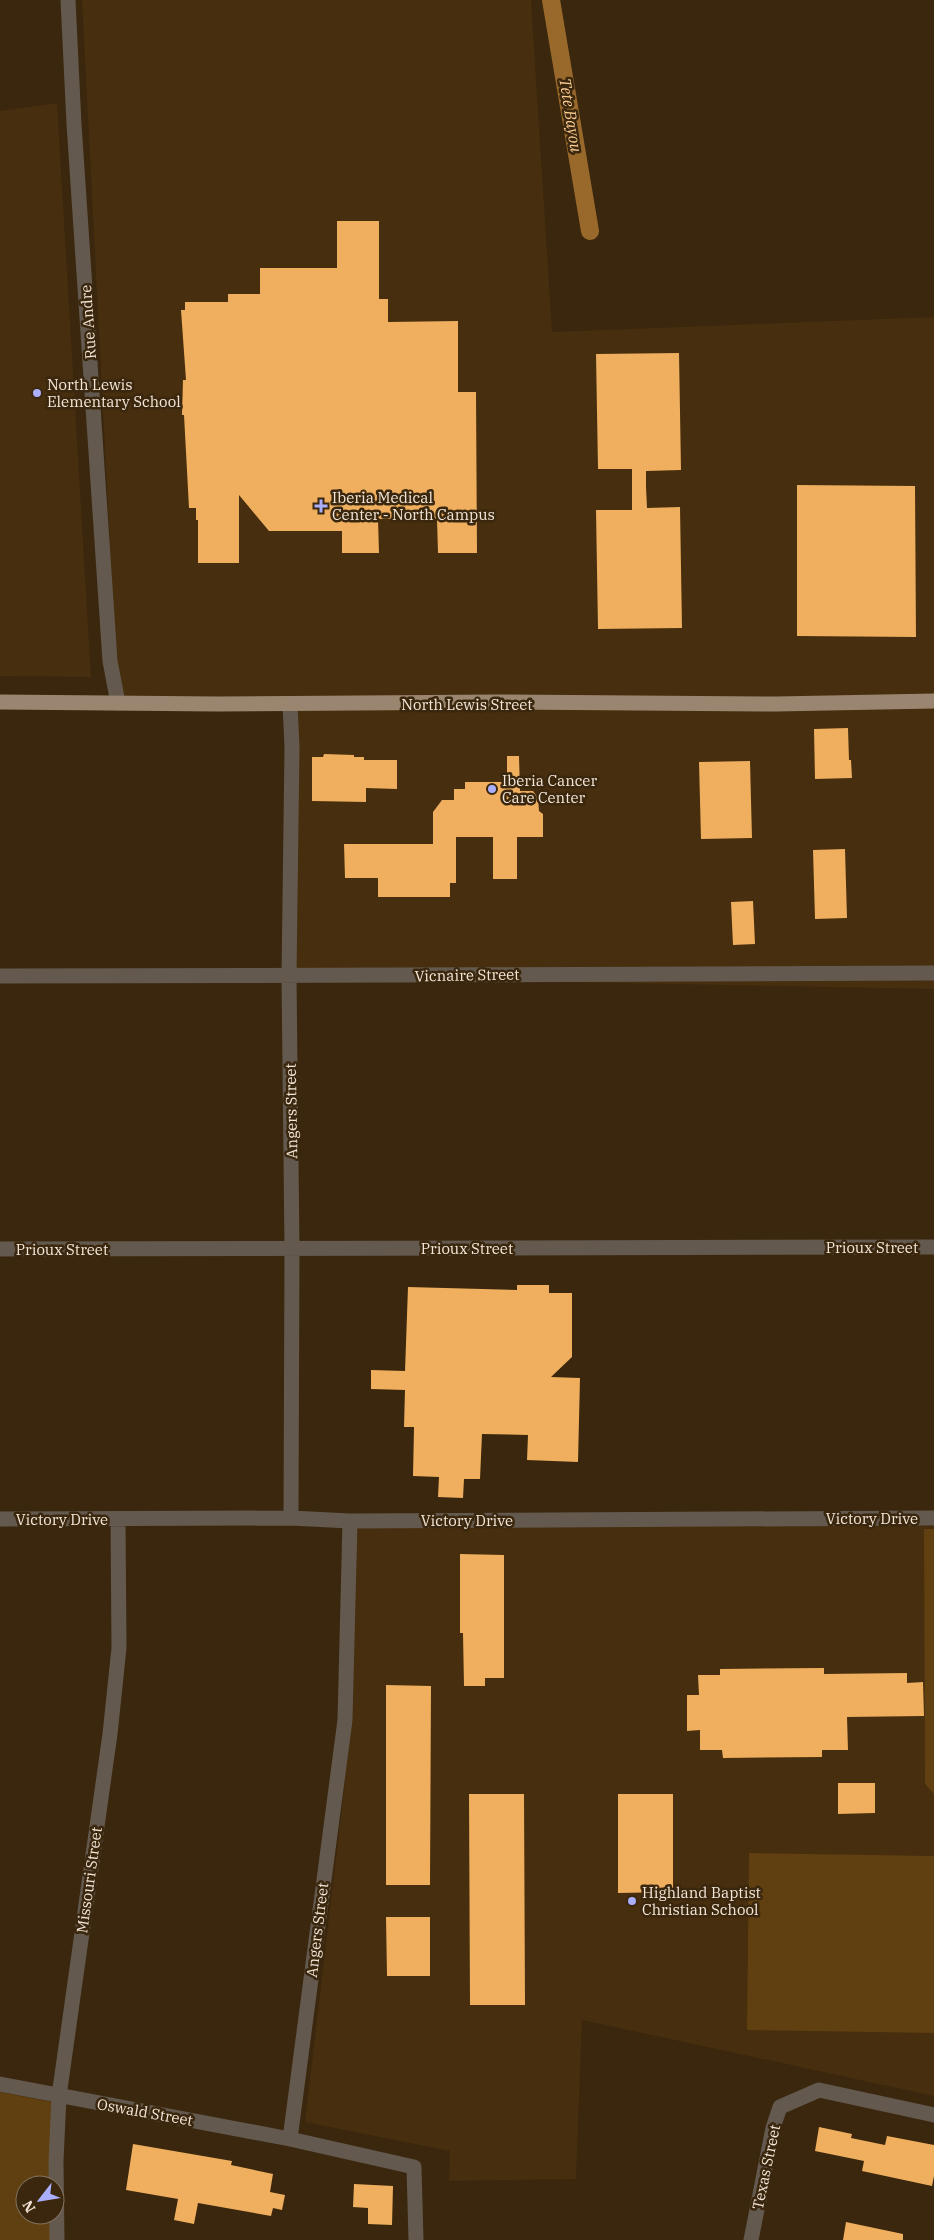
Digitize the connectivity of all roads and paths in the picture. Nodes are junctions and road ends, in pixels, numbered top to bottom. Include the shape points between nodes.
1 (68, 0) edge
2 (934, 701) edge
3 (0, 702) edge
4 (118, 703) junction
5 (290, 704) junction
6 (934, 973) edge
7 (0, 976) edge
8 (289, 977) junction
9 (934, 1247) edge
10 (0, 1249) edge
11 (292, 1249) junction
12 (291, 1518) junction
13 (934, 1518) edge
14 (118, 1519) junction
15 (0, 1520) edge
16 (350, 1521) junction
17 (0, 2084) edge
18 (59, 2096) junction
19 (934, 2116) edge
20 (290, 2139) junction
21 (57, 2240) edge
22 (416, 2240) edge
23 (751, 2240) edge

1 - 4 street, Rue Andre via 110,661
2 - 5 main road, North Lewis Street
3 - 4 main road, North Lewis Street
4 - 5 main road, North Lewis Street
5 - 8 street, Angers Street
6 - 8 street, Vicnaire Street via 610,972
7 - 8 street, Vicnaire Street
8 - 11 street, Angers Street
9 - 11 street, Prioux Street
10 - 11 street, Prioux Street
11 - 12 street, Angers Street
12 - 14 street, Victory Drive
12 - 16 street, Victory Drive
13 - 16 street, Victory Drive
14 - 15 street, Victory Drive
14 - 18 street, Missouri Street via 118,1658
16 - 20 street, Angers Street via 345,1720
17 - 18 street, Oswald Street
18 - 20 street, Oswald Street
18 - 21 street, Missouri Street
19 - 23 street, Texas Street via 819,2090 780,2107
20 - 22 street via 414,2167

